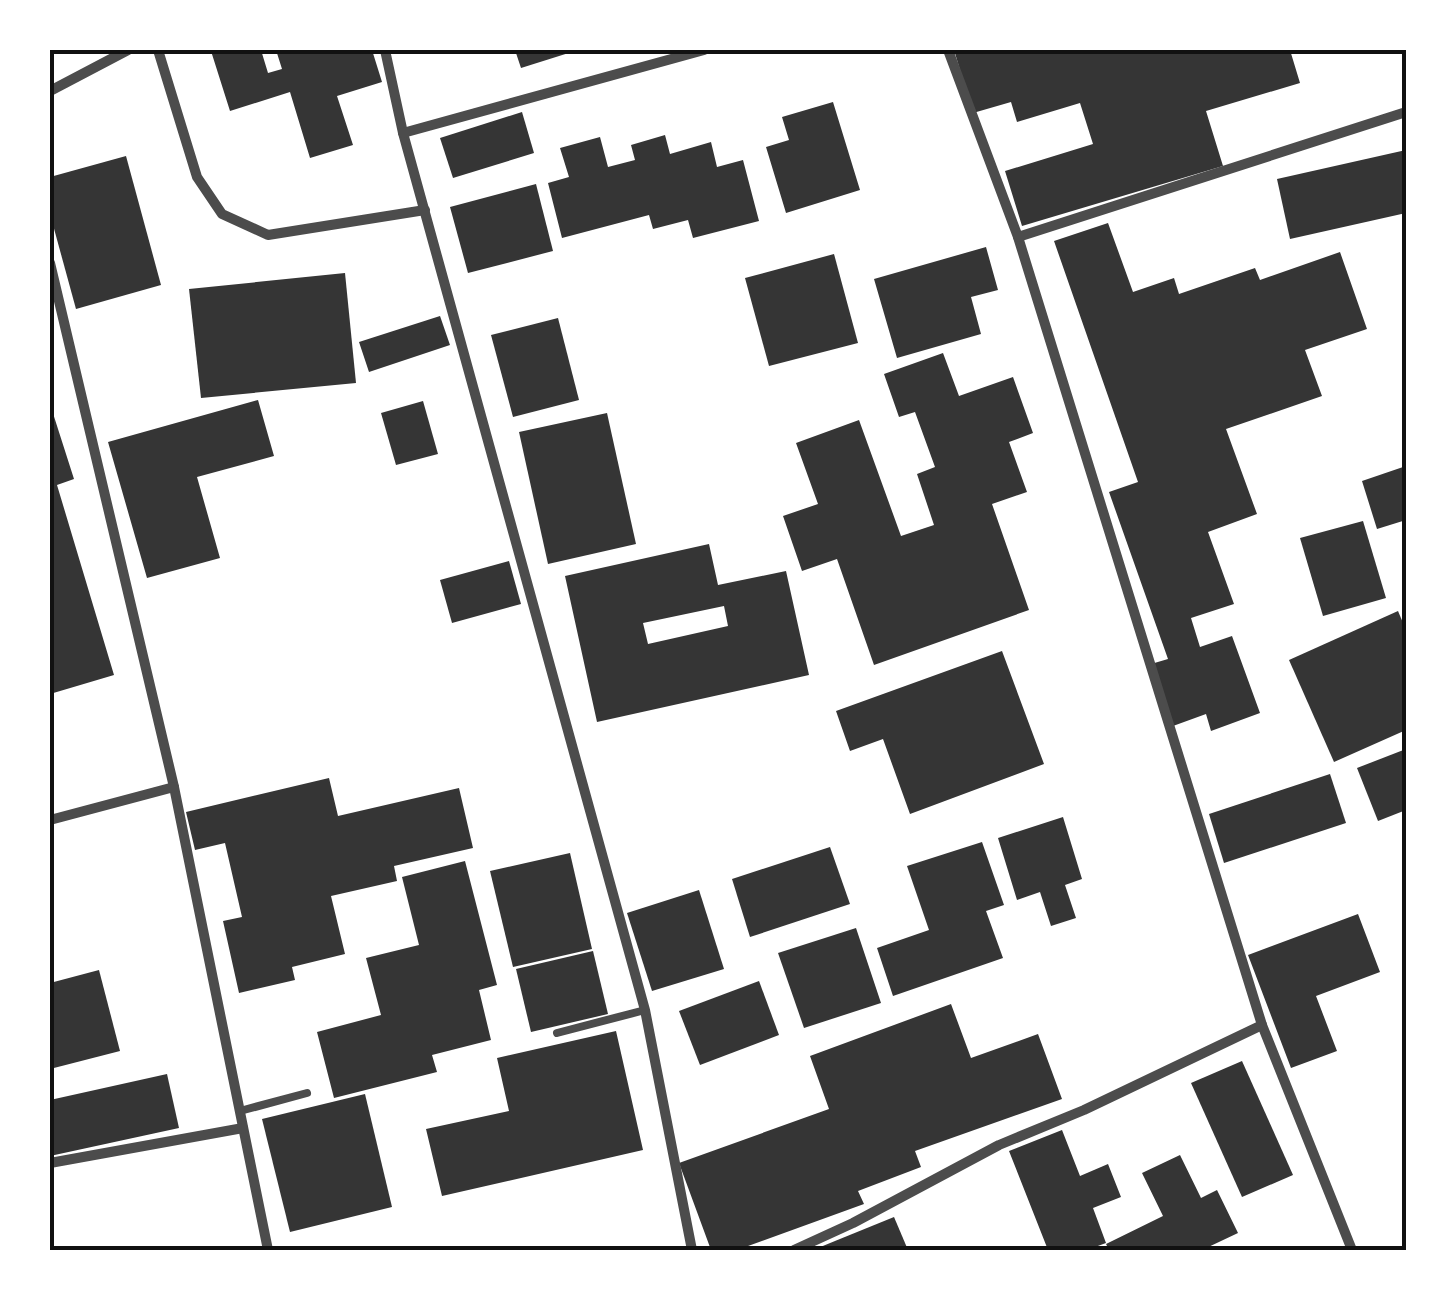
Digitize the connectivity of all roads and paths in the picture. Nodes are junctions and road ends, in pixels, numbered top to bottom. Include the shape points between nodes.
1 (128, 50) edge
2 (158, 50) edge
3 (385, 50) edge
4 (704, 50) edge
5 (948, 50) edge
6 (50, 91) edge
7 (1406, 112) edge
8 (403, 133) junction
9 (424, 210) junction
10 (1018, 237) junction
11 (50, 263) edge
12 (174, 787) junction
13 (50, 820) edge
14 (646, 1010) junction
15 (1262, 1025) junction
16 (557, 1033) dead end
17 (308, 1092) dead end
18 (240, 1111) junction
19 (244, 1128) junction
20 (50, 1163) edge
21 (268, 1250) edge
22 (692, 1250) edge
23 (794, 1250) edge
24 (1352, 1250) edge

1 - 6 street
2 - 9 street via 196,176 222,214 268,236
3 - 8 street
4 - 8 street
5 - 10 street
7 - 10 street
8 - 9 street
9 - 14 street
10 - 15 street
11 - 12 street
12 - 13 street
12 - 18 street
14 - 16 lane
14 - 22 street
15 - 23 street via 998,1146
15 - 24 street
17 - 18 lane
18 - 19 street
19 - 20 street
19 - 21 street

